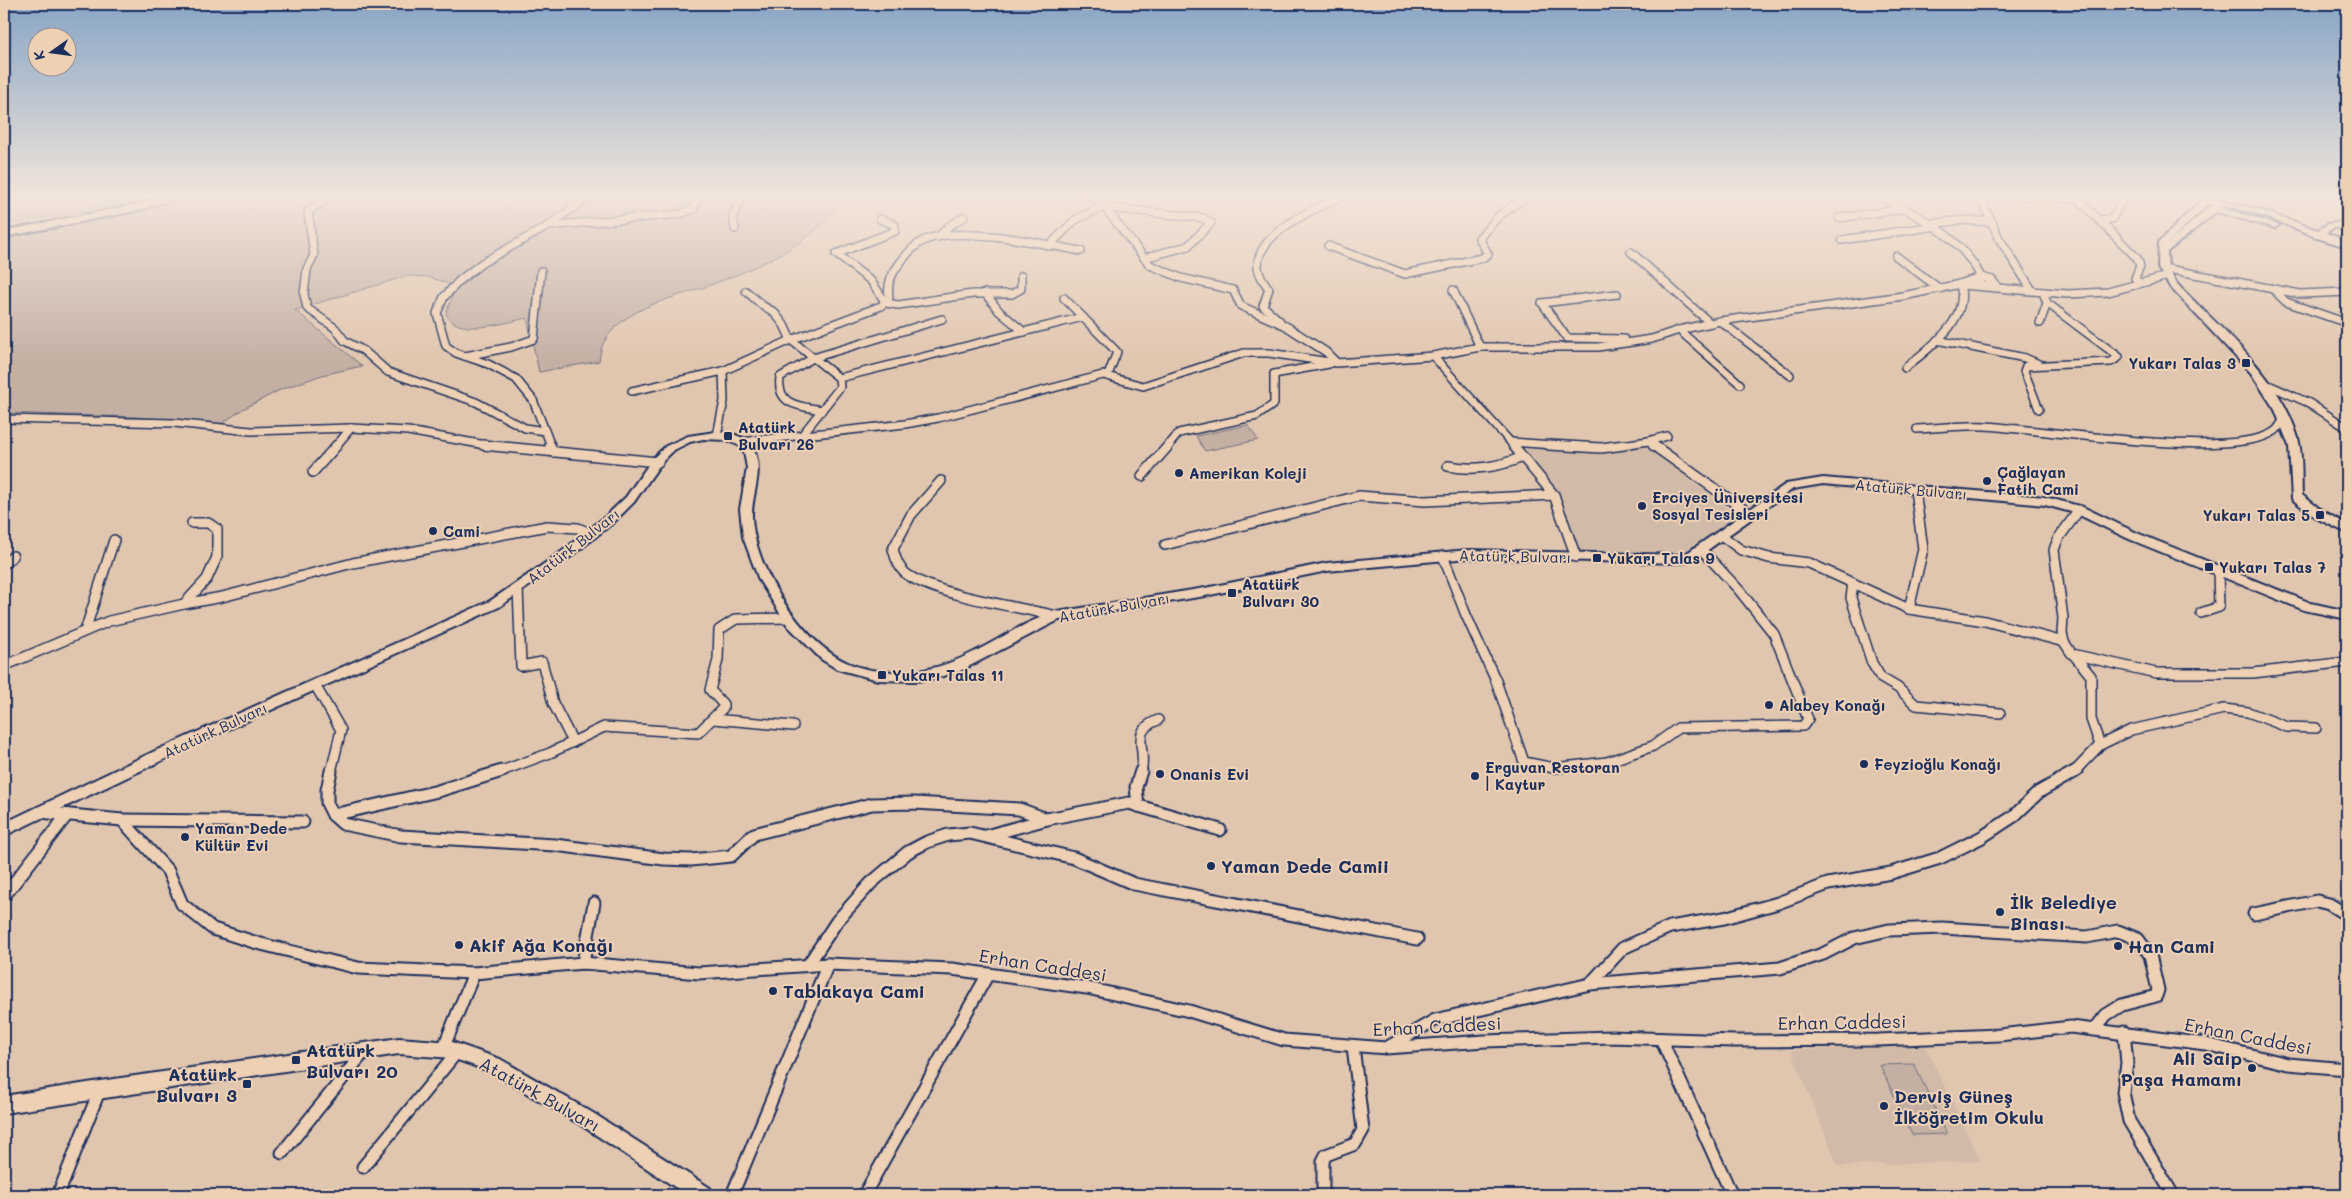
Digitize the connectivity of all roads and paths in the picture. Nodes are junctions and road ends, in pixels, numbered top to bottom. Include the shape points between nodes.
1 (313, 251) edge
2 (505, 251) edge
3 (844, 251) edge
4 (911, 251) edge
5 (1138, 251) edge
6 (1170, 251) edge
7 (1262, 251) edge
8 (1342, 251) edge
9 (1486, 251) edge
10 (1967, 251) edge
11 (2009, 251) edge
12 (2129, 251) edge
13 (2162, 251) edge
14 (2166, 251) edge
15 (1631, 252) dead end
16 (2162, 255) junction
17 (1896, 256) dead end
18 (1144, 258) junction
19 (541, 271) dead end
20 (2165, 272) junction
21 (1021, 276) dead end
22 (1982, 278) junction
23 (2139, 283) junction
24 (1960, 284) junction
25 (1988, 287) junction
26 (1940, 288) junction
27 (2272, 289) junction
28 (1453, 290) dead end
29 (2032, 290) junction
30 (746, 292) dead end
31 (2043, 292) junction
32 (2347, 292) edge
33 (985, 293) junction
34 (1617, 294) dead end
35 (1064, 298) dead end
36 (886, 303) junction
37 (2047, 303) junction
38 (1083, 317) junction
39 (942, 319) dead end
40 (1720, 321) junction
41 (1710, 323) junction
42 (2040, 323) dead end
43 (2347, 323) edge
44 (1286, 326) junction
45 (1679, 330) junction
46 (1024, 332) junction
47 (1652, 339) junction
48 (791, 340) junction
49 (1937, 340) junction
50 (1480, 347) junction
51 (465, 356) junction
52 (1433, 356) junction
53 (813, 358) junction
54 (1336, 362) junction
55 (2041, 365) junction
56 (1905, 368) dead end
57 (723, 371) junction
58 (1108, 375) junction
59 (1790, 375) dead end
60 (839, 378) junction
61 (2264, 383) junction
62 (1740, 384) dead end
63 (632, 391) dead end
64 (2039, 409) dead end
65 (822, 410) junction
66 (4, 419) edge
67 (2284, 419) junction
68 (351, 428) junction
69 (2347, 428) edge
70 (1917, 430) dead end
71 (545, 431) junction
72 (717, 435) junction
73 (802, 435) junction
74 (1667, 436) dead end
75 (1648, 441) junction
76 (741, 442) junction
77 (1511, 442) junction
78 (554, 452) junction
79 (1523, 457) junction
80 (658, 462) junction
81 (1448, 466) dead end
82 (313, 472) dead end
83 (1142, 476) dead end
84 (941, 481) dead end
85 (1916, 490) junction
86 (1554, 495) junction
87 (2079, 510) junction
88 (1750, 514) junction
89 (192, 523) dead end
90 (2347, 529) edge
91 (592, 534) junction
92 (1721, 536) junction
93 (114, 540) dead end
94 (1165, 545) dead end
95 (1701, 549) junction
96 (13, 556) dead end
97 (1442, 556) junction
98 (1576, 557) junction
99 (4, 564) edge
100 (2218, 570) junction
101 (1853, 583) junction
102 (518, 588) junction
103 (184, 604) junction
104 (1909, 609) junction
105 (2201, 613) dead end
106 (1057, 616) junction
107 (2347, 616) edge
108 (790, 618) junction
109 (85, 631) junction
110 (2064, 642) junction
111 (2072, 654) junction
112 (2347, 662) edge
113 (4, 666) edge
114 (315, 685) junction
115 (2000, 713) dead end
116 (713, 719) junction
117 (1158, 720) dead end
118 (793, 726) dead end
119 (2316, 728) dead end
120 (572, 742) junction
121 (2100, 745) junction
122 (1138, 806) junction
123 (40, 812) junction
124 (67, 815) junction
125 (333, 815) junction
126 (1047, 819) junction
127 (122, 820) junction
128 (303, 822) dead end
129 (4, 830) edge
130 (1220, 830) dead end
131 (984, 837) junction
132 (4, 896) edge
133 (594, 902) dead end
134 (2254, 914) dead end
135 (2347, 915) edge
136 (1417, 939) dead end
137 (583, 963) junction
138 (828, 964) junction
139 (808, 965) junction
140 (474, 973) junction
141 (988, 974) junction
142 (1590, 984) junction
143 (2094, 1029) junction
144 (2124, 1032) junction
145 (1661, 1038) junction
146 (1353, 1046) junction
147 (1386, 1048) junction
148 (365, 1050) junction
149 (450, 1050) junction
150 (2347, 1070) edge
151 (100, 1088) junction
152 (4, 1105) edge
153 (282, 1153) dead end
154 (364, 1167) dead end
155 (58, 1195) edge
156 (703, 1195) edge
157 (732, 1195) edge
158 (864, 1195) edge
159 (1323, 1195) edge
160 (1732, 1195) edge
161 (2173, 1195) edge

1 - 71 street via 304,294 307,308 335,328 345,341 364,351 388,372 476,402 525,428
2 - 51 street via 460,280 444,297 437,314 446,346
3 - 36 street via 836,254 871,281
4 - 36 street via 888,280 889,298
5 - 18 street
6 - 18 street
7 - 44 street via 1258,269 1269,289 1263,306
8 - 9 street via 1406,274 1473,260 1488,254
10 - 22 street via 1975,260
11 - 29 street
12 - 23 street via 2139,262 2140,269 2135,278
13 - 16 street
14 - 16 street
15 - 41 street
16 - 20 street
17 - 26 street
18 - 44 street via 1150,266 1181,278 1233,290 1241,306
19 - 51 street via 534,339
20 - 23 street
20 - 27 street
20 - 61 street via 2190,304
21 - 33 street via 1018,292
22 - 24 street
22 - 25 street via 1977,282
22 - 25 street via 1996,285
22 - 29 street
23 - 31 street via 2108,292
24 - 25 street
24 - 26 street
24 - 49 street via 1961,307 1950,327
25 - 29 street
26 - 40 street
27 - 32 street via 2300,294
27 - 43 street via 2286,302
28 - 50 street
29 - 31 street
30 - 48 street via 774,312
31 - 37 street
33 - 36 street via 898,305
33 - 46 street via 999,311
34 - 47 street via 1542,303 1567,338
35 - 38 street
36 - 48 street
37 - 42 street
37 - 55 street via 2119,357 2111,362
38 - 46 street
38 - 58 street via 1117,352
39 - 53 street
40 - 41 street
40 - 59 street
41 - 45 street
44 - 54 street
45 - 47 street
45 - 62 street
46 - 60 street
47 - 50 street via 1598,347
48 - 53 street
48 - 57 street
49 - 55 street via 2025,358
49 - 56 street
50 - 52 street
51 - 71 street via 516,379 533,400
52 - 54 street
52 - 77 street
53 - 60 street
53 - 65 street via 783,374 779,381 780,394 789,403
54 - 58 street via 1254,352 1234,354 1143,386
54 - 83 street via 1274,374 1274,404 1257,416 1179,433
55 - 64 street via 2026,366 2024,371
57 - 63 street
57 - 72 street via 724,401
58 - 73 street via 938,418
60 - 65 street via 840,387
61 - 67 street
61 - 69 street via 2308,403
65 - 73 street
66 - 68 street via 174,423 251,431
67 - 70 street via 2274,431 2256,438 2218,443 2176,443 1983,425
67 - 90 street via 2291,432 2296,496 2320,515
68 - 78 street via 408,430 458,441
68 - 82 street
71 - 78 street
72 - 76 street, Atatürk Bulvarı
72 - 80 street, Atatürk Bulvarı via 684,440 672,446
73 - 76 street
74 - 75 street
75 - 77 street via 1601,448
75 - 88 street
76 - 108 street, Atatürk Bulvarı via 754,465 746,518 754,556 769,588
77 - 79 street
78 - 80 street
79 - 81 street via 1493,469 1476,471
79 - 86 street
80 - 91 street, Atatürk Bulvarı via 627,504
84 - 106 street via 912,516 893,550 904,572 929,587
85 - 87 street, Atatürk Bulvarı via 2045,501
85 - 88 street, Atatürk Bulvarı via 1805,482 1790,486
85 - 104 street via 1923,549
86 - 94 street via 1425,501 1360,496
86 - 98 street
87 - 100 street, Atatürk Bulvarı
87 - 110 street via 2054,550
88 - 92 street, Atatürk Bulvarı
89 - 103 street via 208,523 217,529 217,557 207,579
91 - 102 street, Atatürk Bulvarı
91 - 103 street via 578,528 547,526 353,563
92 - 95 street, Atatürk Bulvarı
92 - 101 street via 1755,556 1809,563
93 - 109 street
95 - 97 street via 1774,634 1808,719 1803,726 1678,728 1654,746 1598,766 1536,767 1524,762 1496,680
95 - 98 street, Atatürk Bulvarı via 1691,556 1671,560
96 - 99 street
97 - 98 street, Atatürk Bulvarı
97 - 106 street, Atatürk Bulvarı via 1327,567 1205,592
100 - 105 street via 2219,607
100 - 107 street, Atatürk Bulvarı via 2308,607
101 - 104 street
101 - 115 street via 1851,598 1872,663 1881,678 1916,705
102 - 114 street, Atatürk Bulvarı via 498,602
102 - 120 street via 521,666 542,662 553,703
103 - 109 street via 128,615
104 - 110 street via 1985,621
106 - 108 street, Atatürk Bulvarı via 1038,623 985,656 953,669 917,676 882,676 839,665 816,648
108 - 116 street via 741,618 731,620 719,630 718,660 710,690 724,706
109 - 113 street
110 - 111 street
111 - 112 street via 2156,673 2253,673
111 - 121 street via 2084,664 2091,676 2094,687 2091,717
114 - 123 street, Atatürk Bulvarı
114 - 125 street via 341,730 327,790
116 - 118 street
116 - 120 street via 698,733 604,727
117 - 122 street via 1146,725 1141,733 1142,768 1136,787
119 - 121 street via 2287,727 2248,712 2224,709 2131,730
120 - 125 street via 500,772 456,786
121 - 142 street via 2072,775 2040,792 2014,816 1940,858 1891,873 1828,884 1778,903 1724,918 1670,927 1623,948
122 - 126 street via 1129,803
122 - 130 street
123 - 124 street
123 - 129 street, Atatürk Bulvarı
124 - 127 street
124 - 132 street
125 - 126 street via 343,824 401,836 555,845 691,860 731,856 754,834 872,804 1019,809
126 - 131 street
127 - 128 street
127 - 140 street, Erhan Caddesi via 168,870 182,904 213,929 358,968
131 - 136 street via 1074,858 1134,884
131 - 139 street via 970,833 948,835 908,852 871,883 843,915
133 - 137 street
134 - 135 street via 2284,910 2315,900 2329,903
137 - 139 street, Erhan Caddesi via 700,973
137 - 140 street, Erhan Caddesi
138 - 139 street, Erhan Caddesi
138 - 141 street, Erhan Caddesi via 952,969
138 - 157 street
140 - 149 street
141 - 146 street, Erhan Caddesi via 1087,988 1190,1011 1284,1040
141 - 158 street
142 - 143 street via 1780,968 1823,954 1854,938 1889,930 1987,930 2087,937 2125,932 2148,950 2158,990 2151,999 2122,1005 2106,1015
142 - 147 street via 1436,1020
143 - 144 street, Erhan Caddesi
143 - 145 street, Erhan Caddesi via 2071,1027 1999,1035 1878,1040
144 - 150 street, Erhan Caddesi via 2206,1044 2288,1064
144 - 161 street via 2127,1063 2123,1092 2129,1121
145 - 147 street, Erhan Caddesi via 1611,1036
145 - 160 street
146 - 147 street, Erhan Caddesi
146 - 159 street via 1363,1130 1355,1144 1326,1155
148 - 149 street, Atatürk Bulvarı via 399,1046
148 - 151 street, Atatürk Bulvarı
148 - 153 street
149 - 154 street
149 - 156 street, Atatürk Bulvarı via 509,1073 587,1119
151 - 152 street, Atatürk Bulvarı
151 - 155 street

